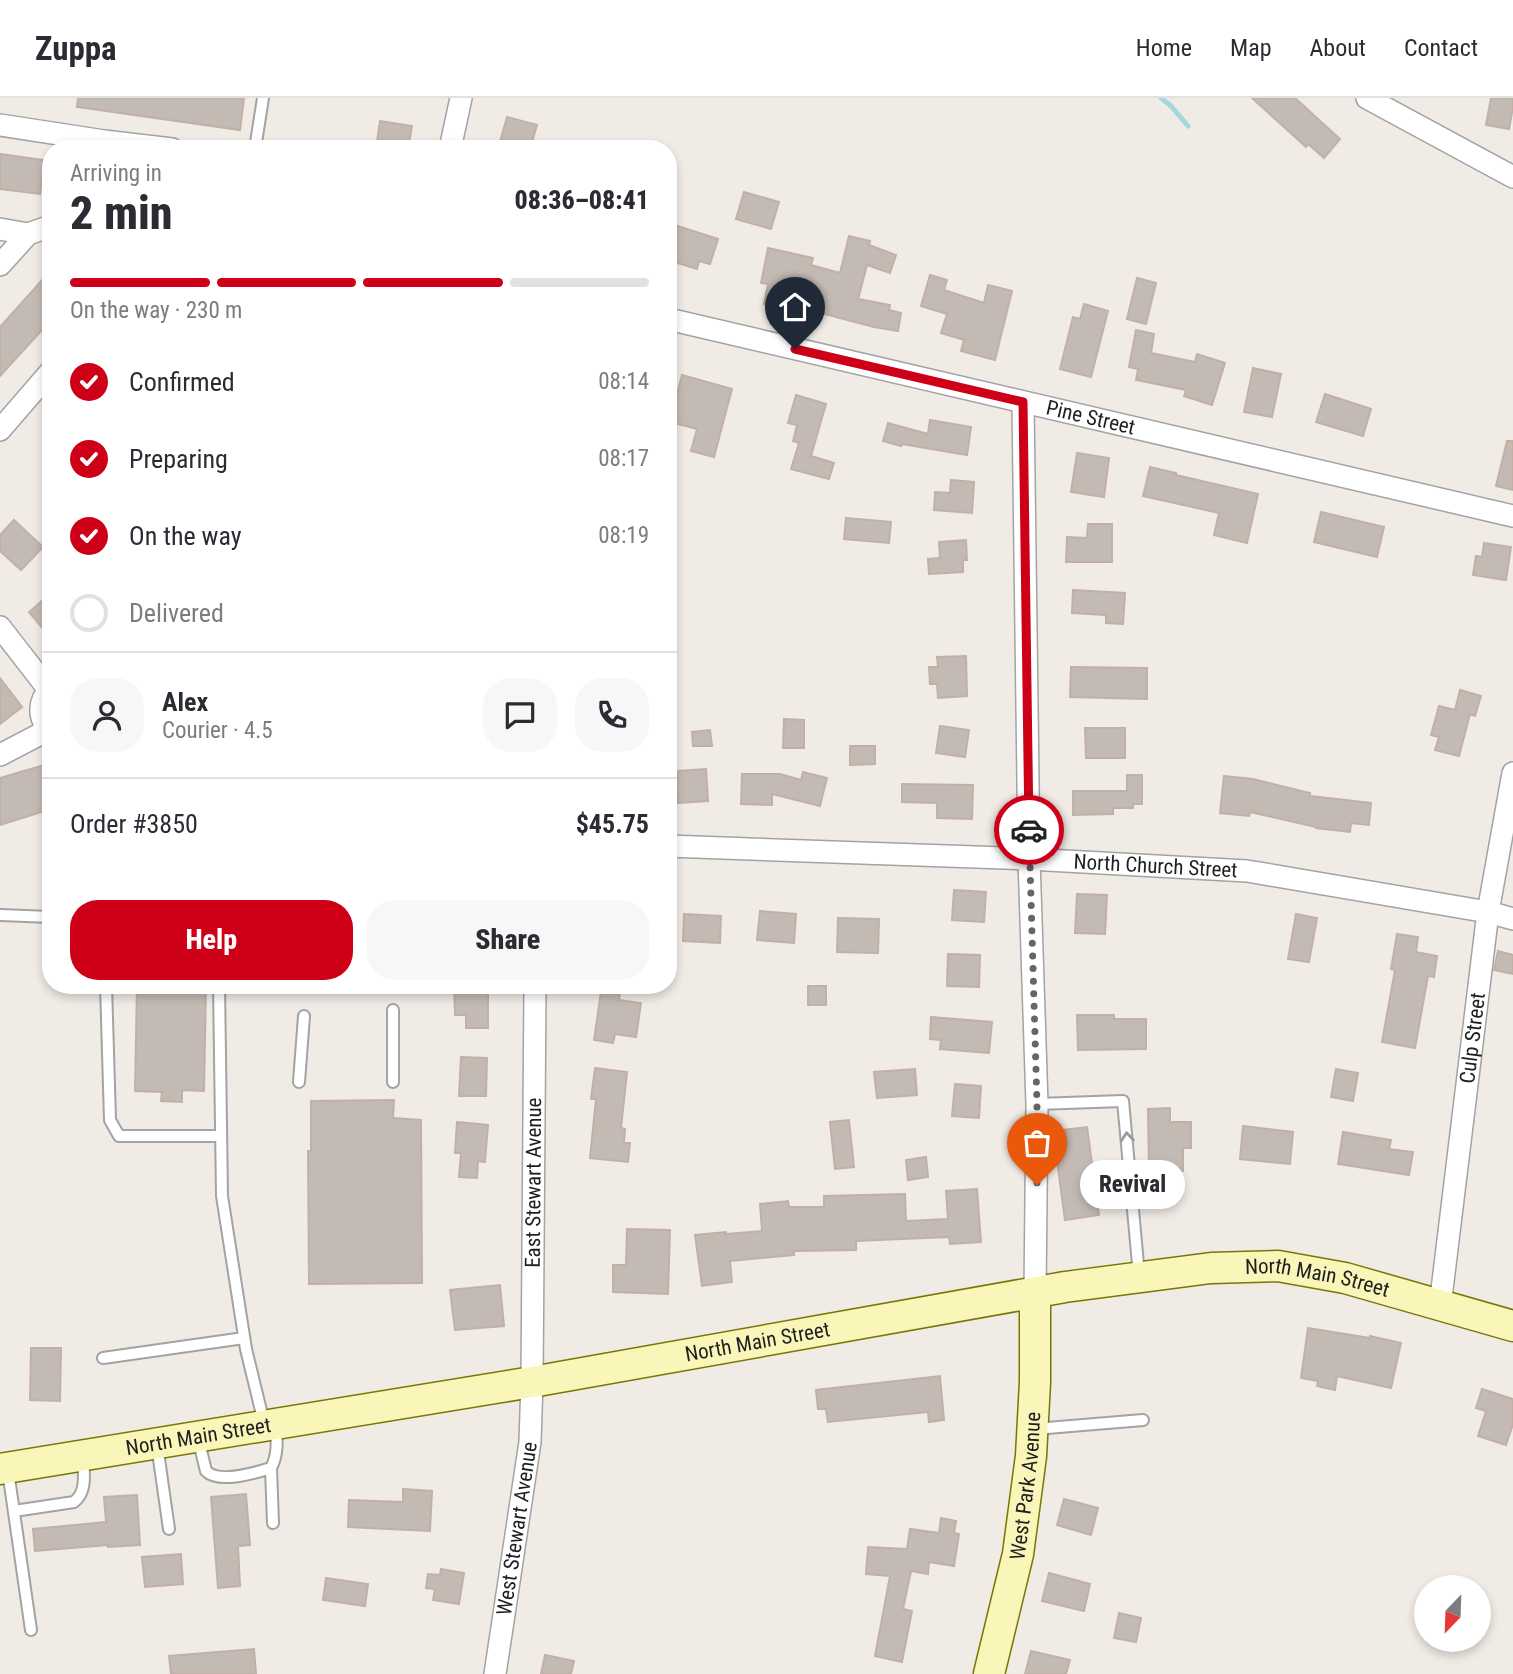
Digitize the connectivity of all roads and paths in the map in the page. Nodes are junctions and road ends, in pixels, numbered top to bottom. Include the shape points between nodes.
1 (263, 98) edge
2 (461, 98) edge
3 (1367, 98) edge
4 (0, 125) edge
5 (78, 140) edge
6 (257, 140) edge
7 (452, 140) edge
8 (1513, 177) edge
9 (0, 229) edge
10 (42, 229) edge
11 (28, 234) junction
12 (0, 265) edge
13 (677, 321) edge
14 (42, 381) edge
15 (1023, 402) junction
16 (0, 430) edge
17 (1513, 516) edge
18 (0, 627) edge
19 (42, 679) edge
20 (42, 734) edge
21 (0, 755) edge
22 (1513, 773) edge
23 (677, 846) edge
24 (1029, 859) junction
25 (1488, 912) junction
26 (0, 915) edge
27 (42, 917) edge
28 (1513, 919) edge
29 (106, 994) edge
30 (219, 994) edge
31 (535, 994) edge
32 (393, 1010) dead end
33 (304, 1016) dead end
34 (299, 1082) dead end
35 (393, 1082) dead end
36 (1037, 1104) junction
37 (221, 1136) junction
38 (1139, 1278) junction
39 (1035, 1293) junction
40 (1440, 1306) junction
41 (1513, 1326) edge
42 (244, 1338) junction
43 (103, 1358) dead end
44 (532, 1382) junction
45 (1143, 1420) dead end
46 (270, 1424) junction
47 (1032, 1430) junction
48 (198, 1437) junction
49 (157, 1443) junction
50 (83, 1455) junction
51 (4, 1468) edge
52 (271, 1468) junction
53 (14, 1511) junction
54 (273, 1523) dead end
55 (169, 1529) dead end
56 (31, 1630) dead end
57 (495, 1674) edge
58 (989, 1674) edge

1 - 6 lane
2 - 7 street
3 - 8 street
4 - 5 street
9 - 11 street
10 - 11 street
11 - 12 street
13 - 15 street, Pine Street
14 - 16 street
15 - 17 street, Pine Street
15 - 24 street
18 - 19 street
20 - 21 street
22 - 25 street, Culp Street
23 - 24 street, North Church Street
24 - 25 street, North Church Street via 1247,871
24 - 36 street
25 - 28 street, North Church Street
25 - 40 street, Culp Street
26 - 27 lane
29 - 37 lane via 110,1120 119,1136
30 - 37 lane
31 - 44 street, East Stewart Avenue
32 - 35 lane
33 - 34 lane
38 -> 36 lane via 1124,1101
36 - 39 street
37 - 42 lane via 222,1196
38 - 39 main road, North Main Street
38 - 40 main road, North Main Street via 1210,1268 1278,1266 1345,1278
39 - 44 main road, North Main Street
39 - 47 main road, West Park Avenue
40 - 41 main road, North Main Street
42 - 43 lane
42 - 46 lane
44 - 46 main road, North Main Street
44 - 57 street, West Stewart Avenue via 530,1442
45 - 47 lane
46 - 48 main road, North Main Street
46 - 52 lane via 277,1448
47 - 58 main road, West Park Avenue via 1017,1554
48 - 49 main road, North Main Street
48 - 52 lane via 206,1471 212,1477
49 - 50 main road, North Main Street
49 - 55 lane
50 - 51 main road, North Main Street
50 - 53 lane via 81,1497
51 - 53 lane
52 - 54 lane
53 - 56 lane

